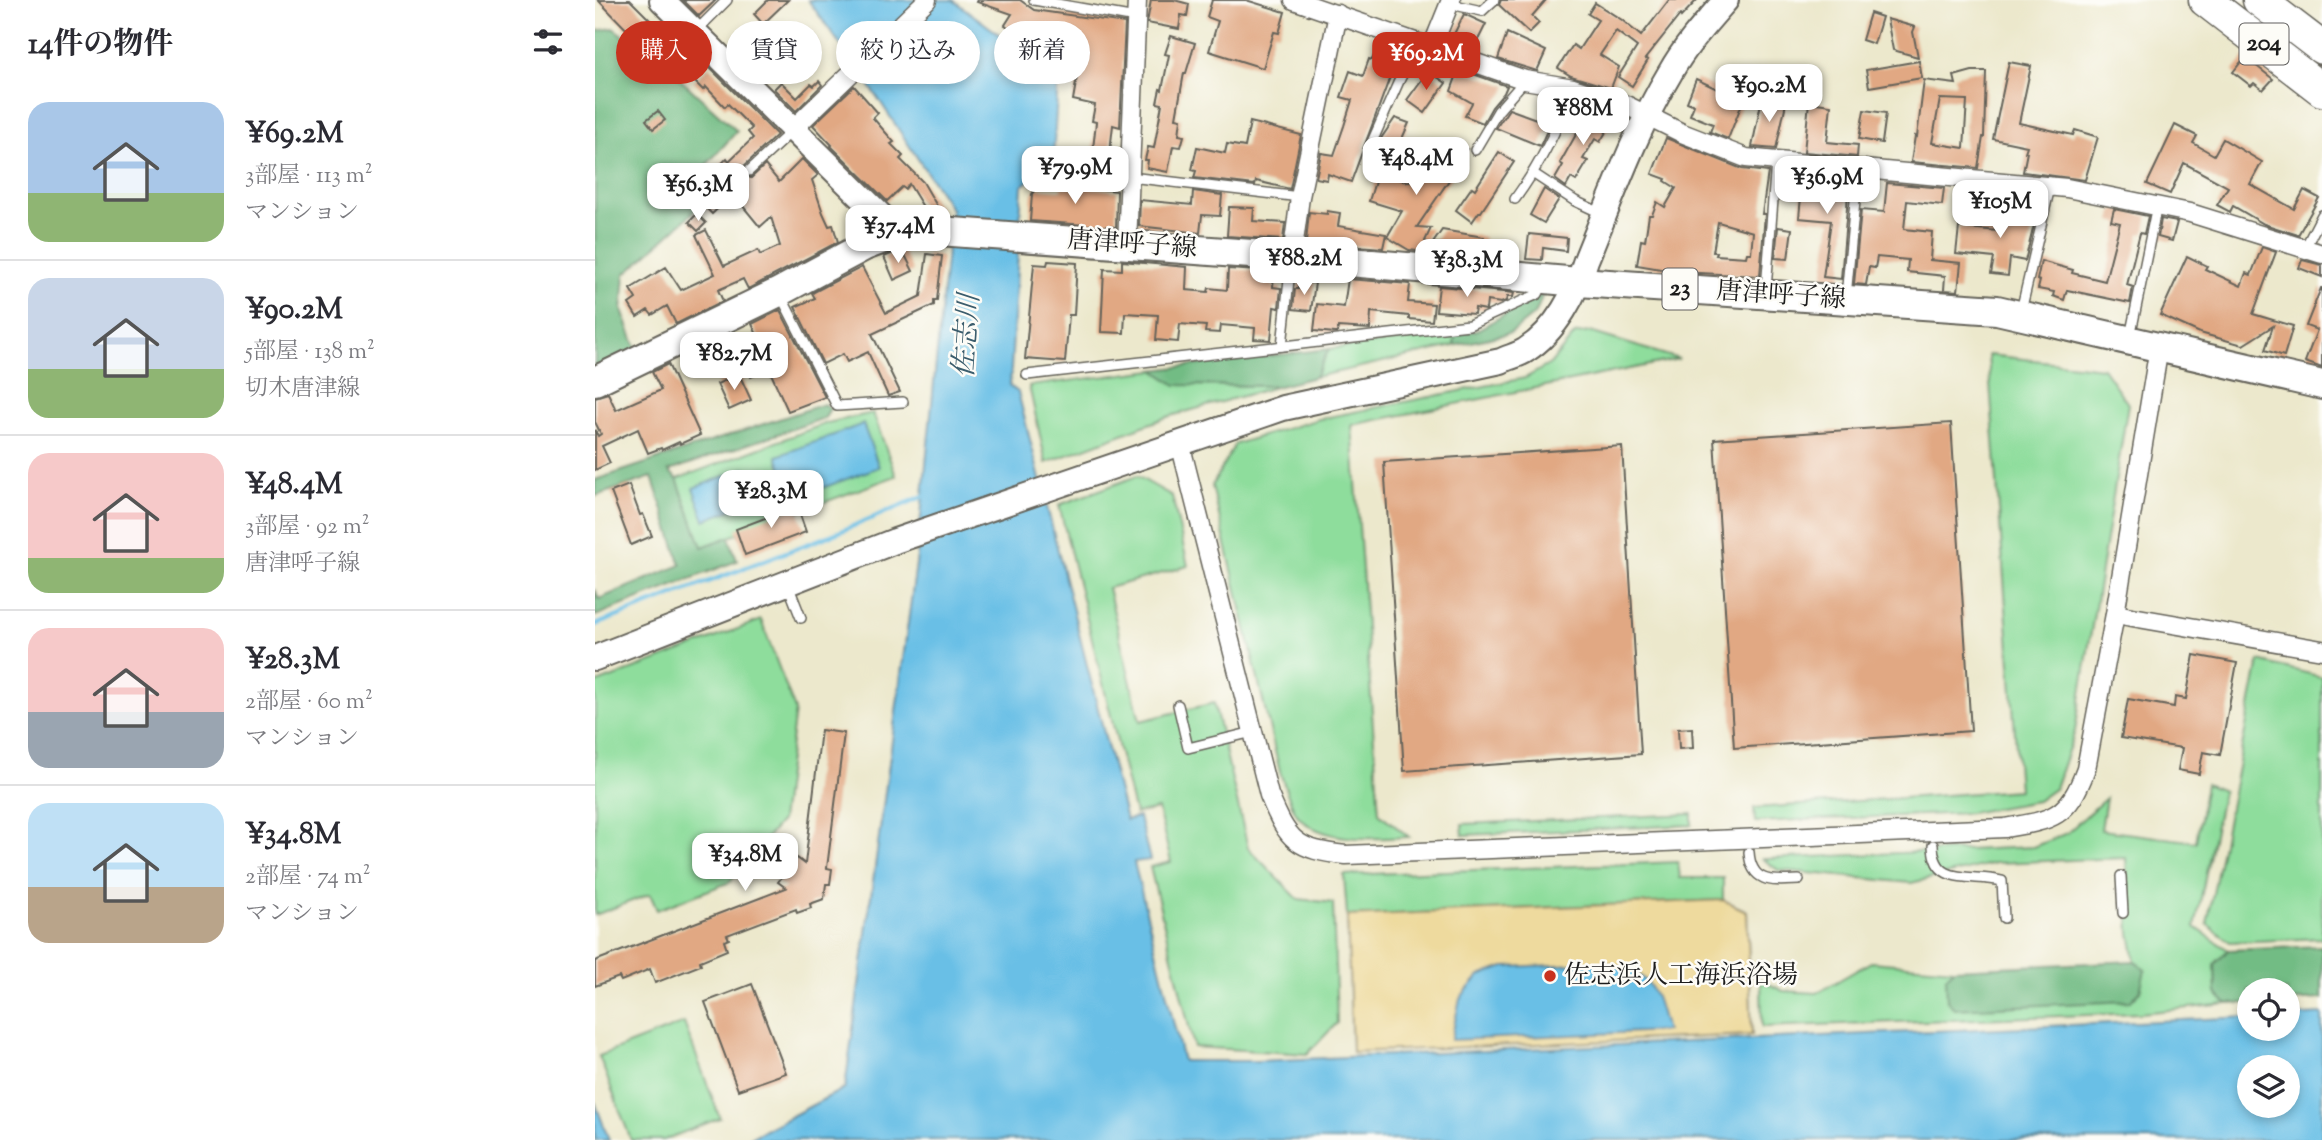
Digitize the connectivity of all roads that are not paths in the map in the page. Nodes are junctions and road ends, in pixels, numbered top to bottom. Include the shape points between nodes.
1 (662, 0) edge
2 (727, 0) edge
3 (927, 0) edge
4 (1034, 0) edge
5 (1294, 0) edge
6 (1494, 0) edge
7 (1726, 0) edge
8 (2205, 0) edge
9 (2259, 0) edge
10 (1451, 2) edge
11 (1136, 9) edge
12 (1338, 14) junction
13 (684, 21) edge
14 (706, 21) edge
15 (1425, 45) junction
16 (2322, 48) edge
17 (712, 49) edge
18 (1525, 80) junction
19 (1573, 88) junction
20 (2322, 90) edge
21 (1646, 115) junction
22 (793, 130) junction
23 (1475, 150) dead end
24 (1368, 151) dead end
25 (1776, 162) junction
26 (1858, 169) junction
27 (749, 170) dead end
28 (1534, 174) junction
29 (1130, 183) junction
30 (2050, 187) junction
31 (1300, 197) junction
32 (1515, 199) dead end
33 (2157, 205) junction
34 (1605, 214) junction
35 (2322, 215) edge
36 (894, 235) junction
37 (1127, 245) junction
38 (2305, 248) junction
39 (2322, 254) edge
40 (1292, 257) junction
41 (1546, 279) junction
42 (1579, 282) junction
43 (779, 292) junction
44 (1765, 295) junction
45 (1846, 300) junction
46 (2020, 315) junction
47 (2129, 340) junction
48 (1282, 346) junction
49 (2159, 347) junction
50 (1027, 374) dead end
51 (595, 380) edge
52 (2322, 384) edge
53 (903, 402) dead end
54 (1180, 443) junction
55 (787, 583) junction
56 (2115, 614) junction
57 (801, 618) dead end
58 (2322, 650) edge
59 (595, 658) edge
60 (1178, 705) dead end
61 (1253, 732) junction
62 (1933, 845) dead end
63 (1749, 852) dead end
64 (2121, 876) dead end
65 (1799, 880) dead end
66 (2123, 914) dead end
67 (2004, 918) dead end

1 - 13 street
2 - 14 lane
3 - 22 street
4 - 11 lane
5 - 12 street
6 - 10 lane via 1482,11
7 - 21 street via 1671,70
8 - 20 highway, 204
9 - 16 highway, 204
10 - 15 street
11 - 29 street
12 - 15 street
12 - 31 street
15 - 18 street
15 - 24 lane
17 - 22 street
18 - 19 street
18 - 23 lane via 1498,111
19 - 21 street
19 - 28 lane
21 - 25 street via 1746,158
21 - 34 street
22 - 27 lane
22 - 36 street via 882,217
25 - 26 street
25 - 44 lane
26 - 30 street
26 - 45 lane
28 - 32 lane
28 - 34 lane
29 - 31 lane
29 - 37 street
30 - 33 street
30 - 46 lane
31 - 40 street
33 - 38 street
33 - 47 lane
34 - 42 street
35 - 38 lane
36 - 37 main road, 唐津呼子線 / 23 via 939,231
36 - 43 main road, 唐津呼子線 / 23
37 - 40 main road, 唐津呼子線 / 23
38 - 39 street
40 - 41 main road, 唐津呼子線 / 23
40 - 48 lane
41 - 42 main road, 唐津呼子線 / 23
41 - 48 lane via 1538,293 1469,325
42 - 44 main road, 唐津呼子線 / 23
42 - 54 street via 1546,332 1525,351 1501,361 1283,408
43 - 51 main road, 唐津呼子線 / 23
43 - 53 lane via 837,406
44 - 45 main road, 唐津呼子線 / 23
45 - 46 main road, 唐津呼子線 / 23
46 - 47 main road, 唐津呼子線 / 23
47 - 49 main road, 唐津呼子線 / 23
48 - 50 lane
49 - 52 main road, 唐津呼子線 / 23
49 - 56 street
54 - 55 street
54 - 61 street
55 - 57 lane
55 - 59 street
56 - 58 street
56 - 61 street via 2093,738 2078,790 2054,817 2005,828 1346,855 1319,852 1298,842 1282,825
60 - 61 lane via 1188,748
62 - 67 lane via 1937,865 1948,874 2002,881
63 - 65 lane via 1756,873 1769,881
64 - 66 lane

